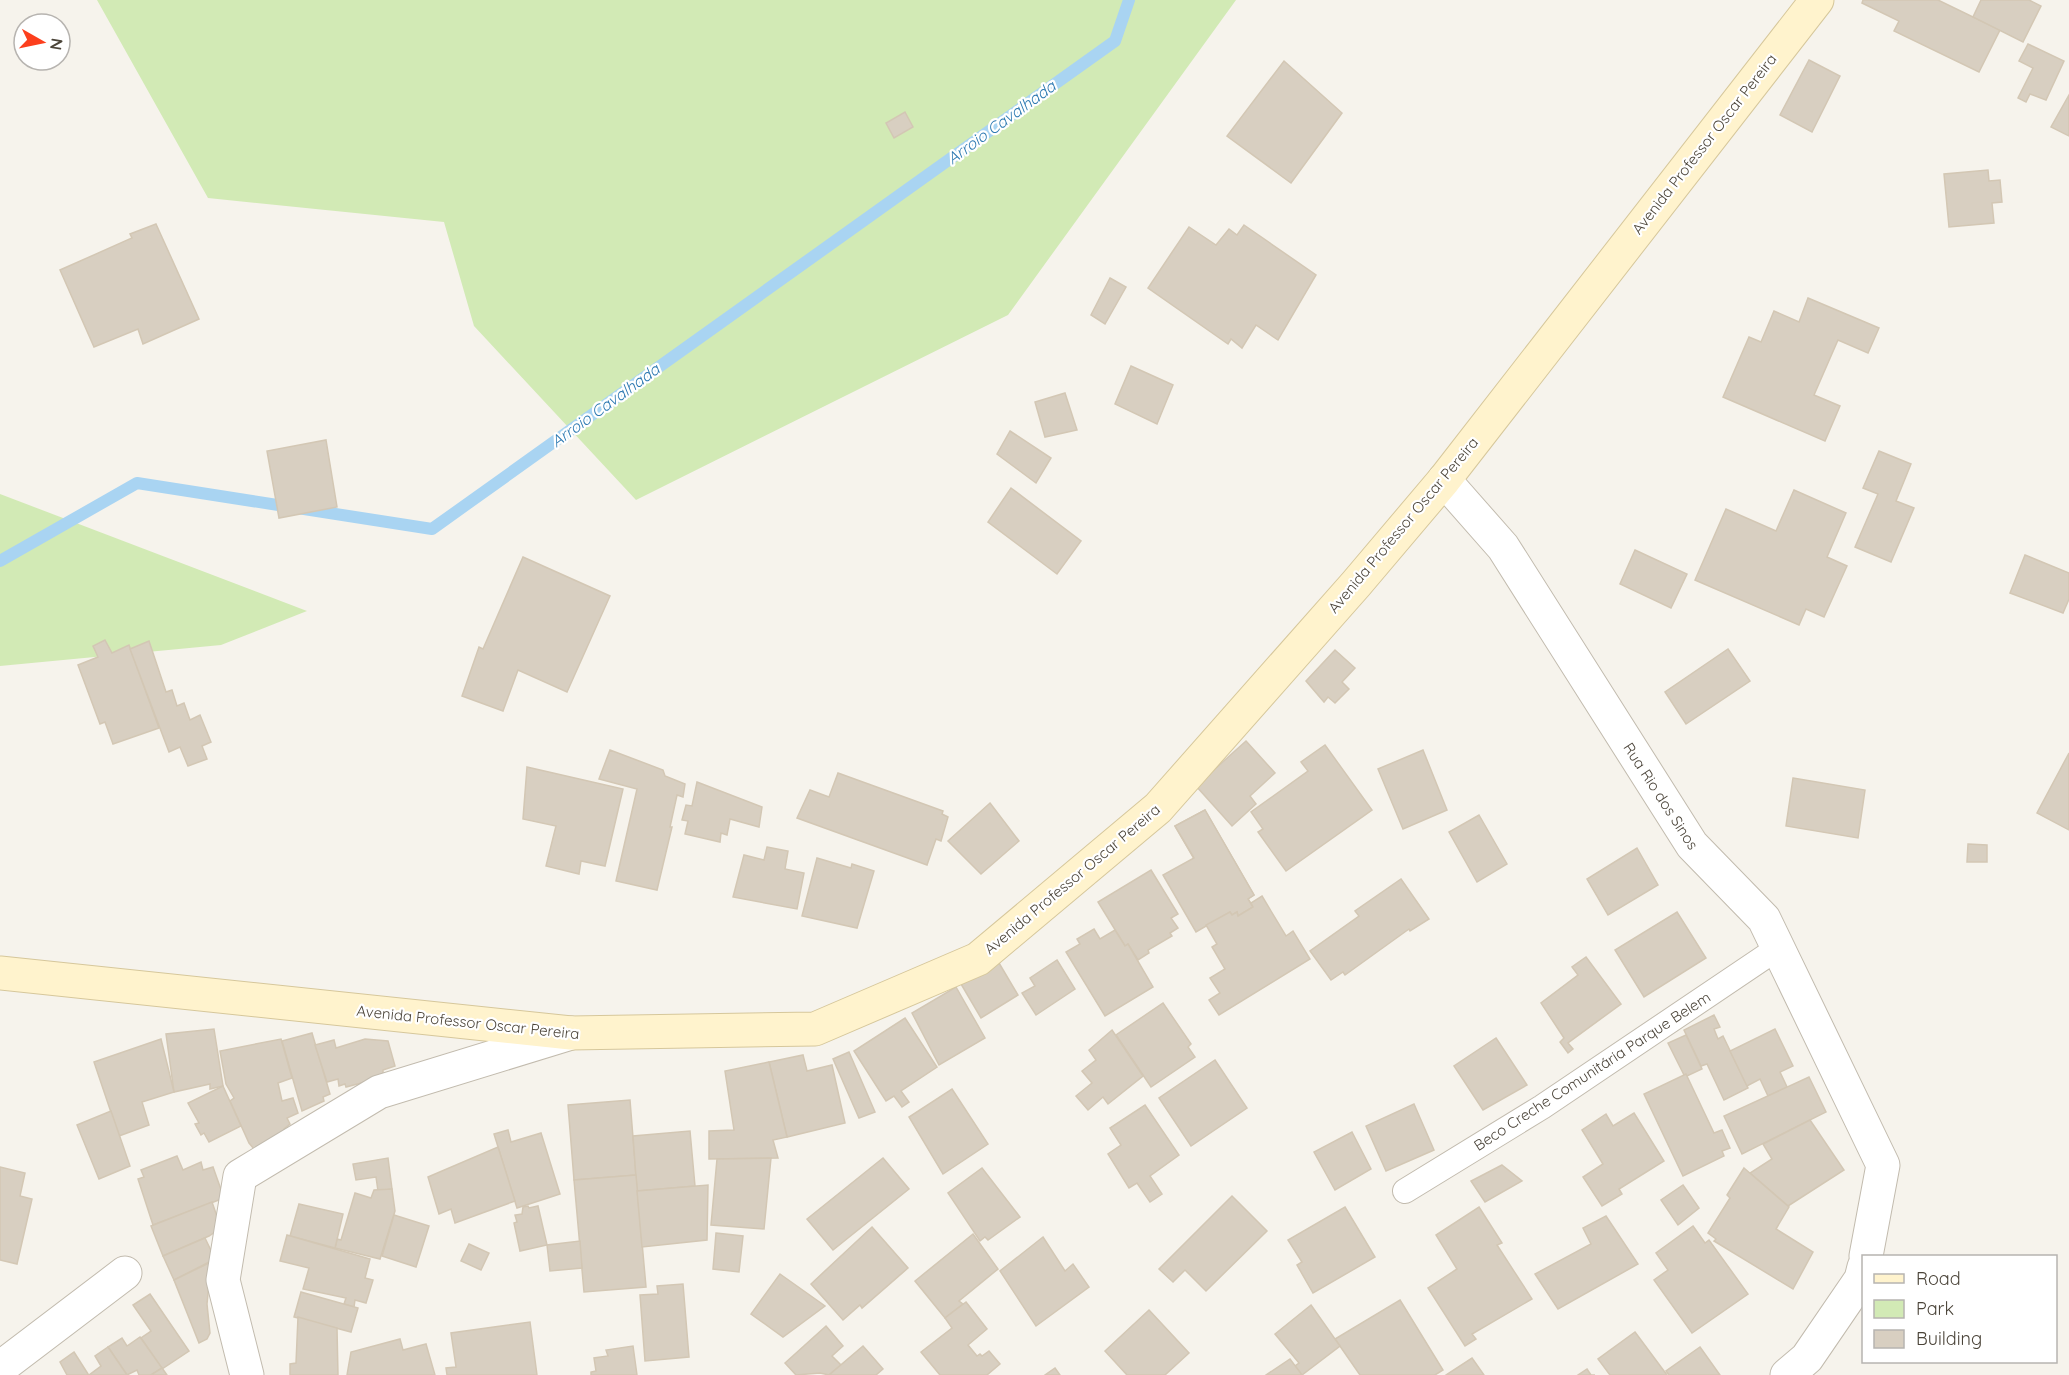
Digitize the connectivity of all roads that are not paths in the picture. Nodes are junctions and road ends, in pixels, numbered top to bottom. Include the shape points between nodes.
1 (1816, 0) edge
2 (1444, 480) junction
3 (1778, 948) junction
4 (0, 973) edge
5 (570, 1033) junction
6 (1405, 1191) dead end
7 (1866, 1255) edge
8 (125, 1273) dead end
9 (1862, 1273) edge
10 (0, 1368) edge
11 (247, 1375) edge
12 (1787, 1375) edge

1 - 2 main road, Avenida Professor Oscar Pereira
2 - 3 street, Rua Rio dos Sinos via 1503,548 1692,845 1764,919
2 - 5 main road, Avenida Professor Oscar Pereira via 1158,808 978,959 815,1029
3 - 6 lane, Beco Creche Comunitária Parque Belem via 1542,1107
3 - 7 street, Rua Rio dos Sinos via 1883,1165
4 - 5 main road, Avenida Professor Oscar Pereira
5 - 11 street via 379,1092 240,1176 224,1280
8 - 10 street
9 - 12 street via 1807,1358

